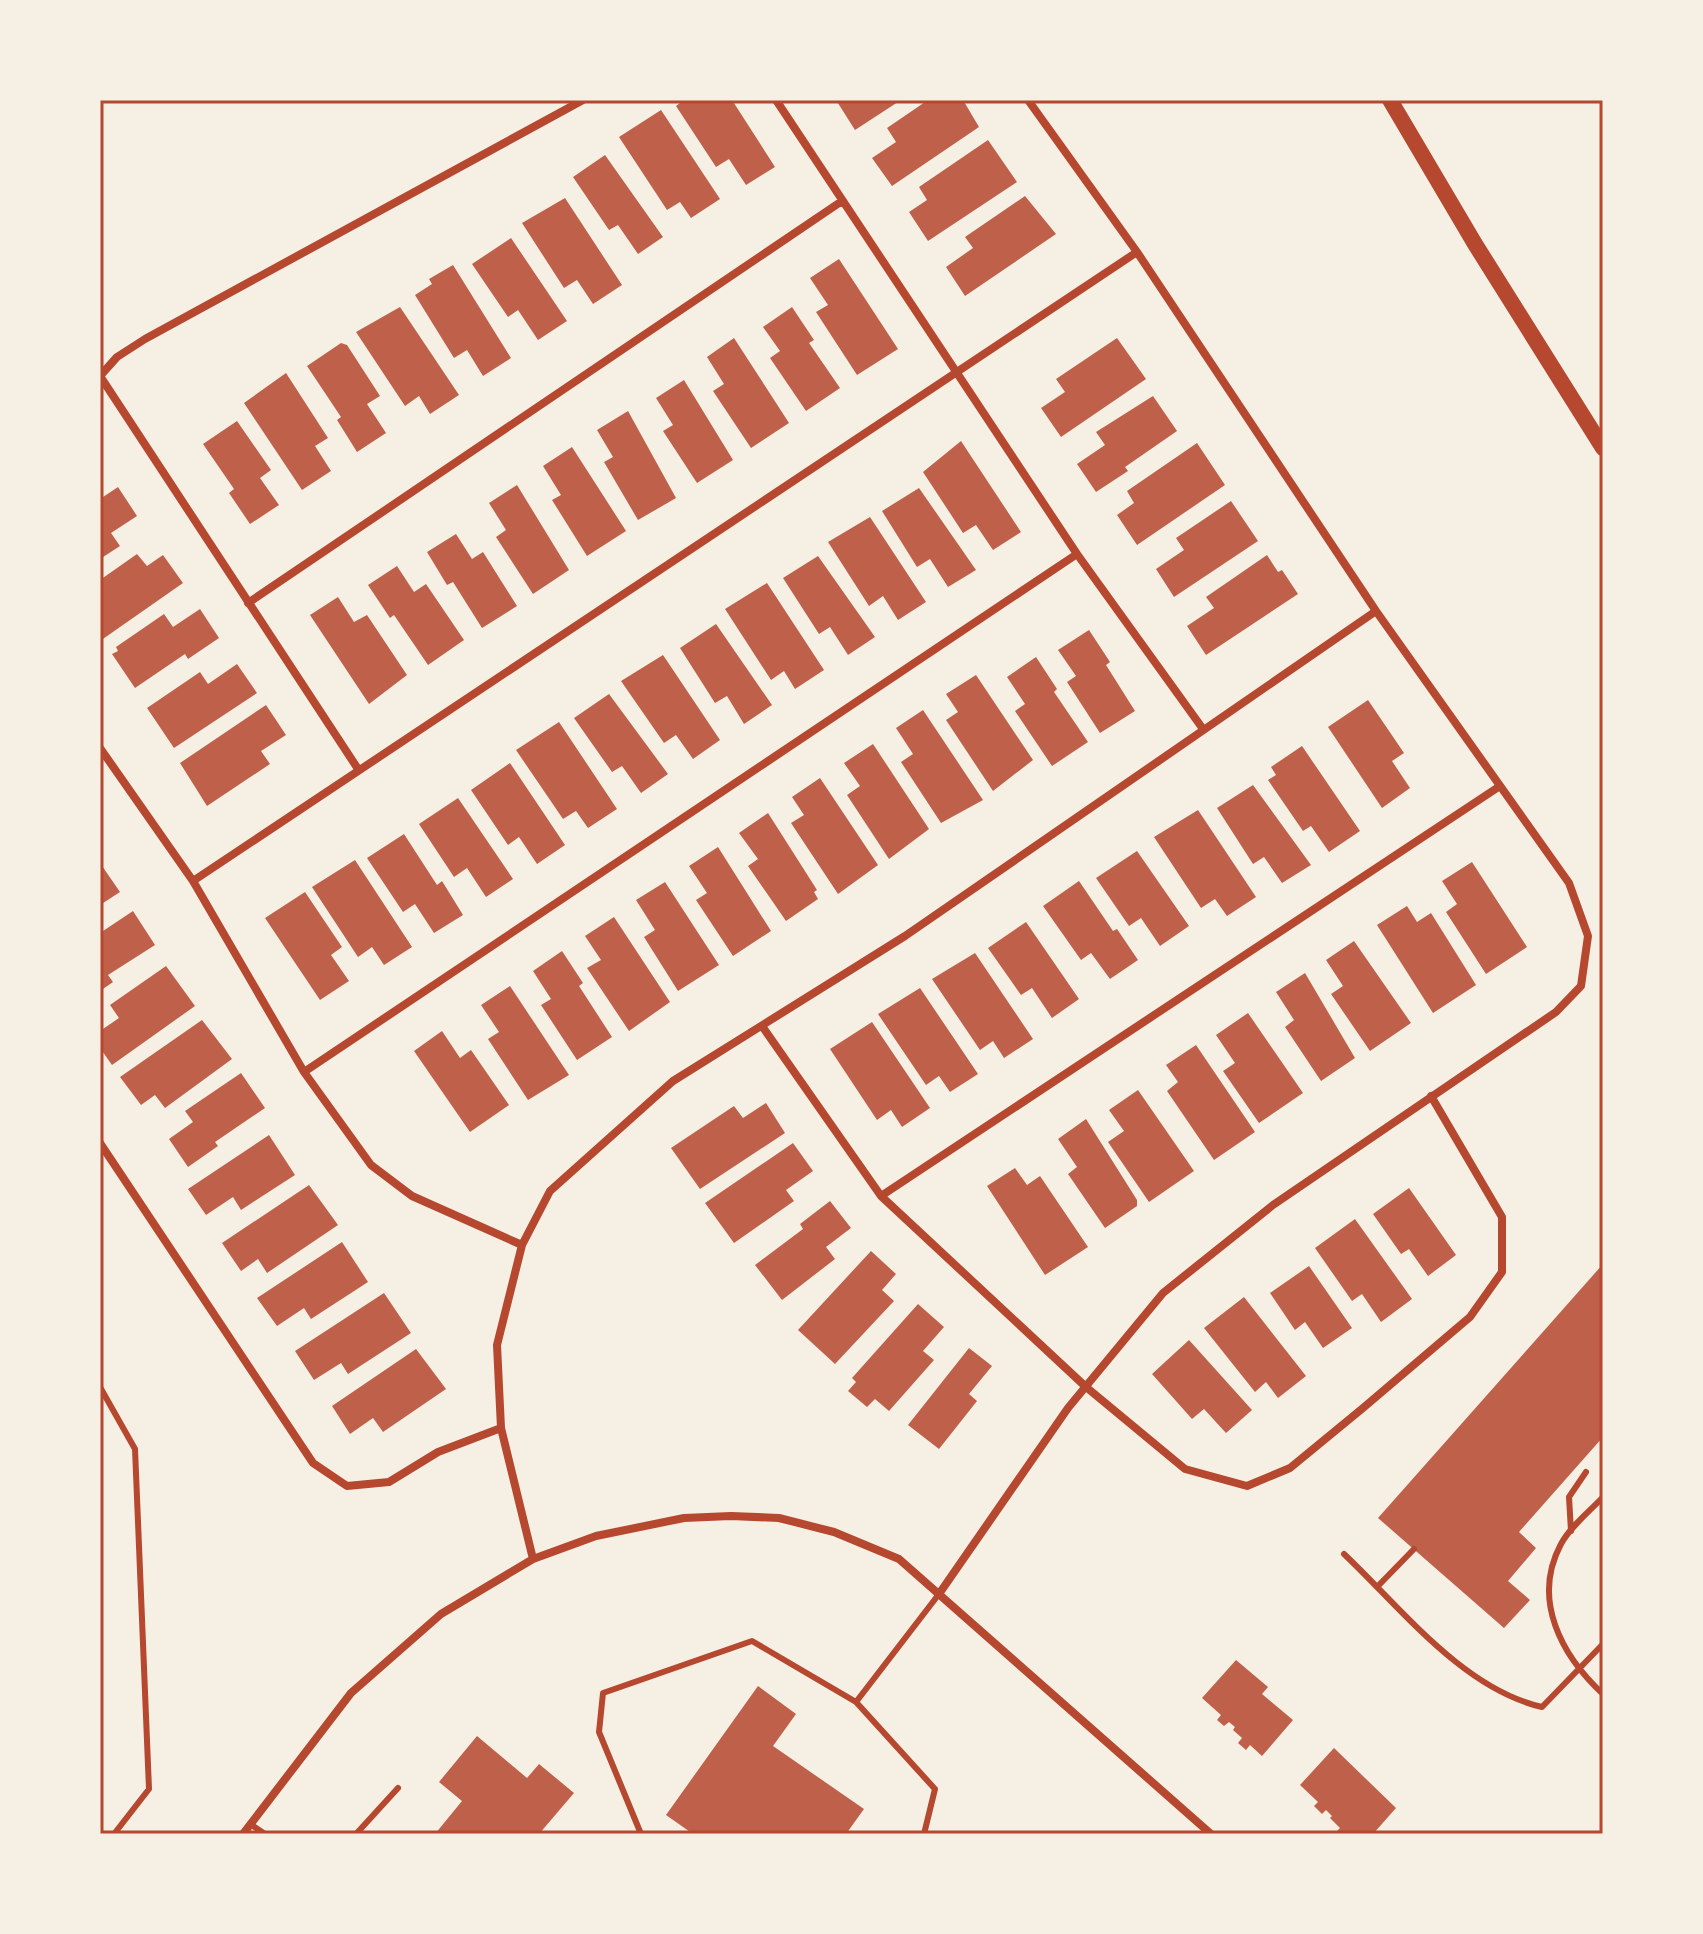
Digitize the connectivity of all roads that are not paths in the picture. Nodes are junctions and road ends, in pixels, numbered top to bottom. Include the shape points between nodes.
1 (583, 100) edge
2 (776, 100) edge
3 (1028, 100) edge
4 (1390, 100) edge
5 (842, 201) junction
6 (1137, 252) junction
7 (958, 371) junction
8 (100, 376) edge
9 (1603, 448) edge
10 (1077, 554) junction
11 (248, 603) junction
12 (1376, 611) junction
13 (1203, 729) junction
14 (100, 748) edge
15 (358, 769) junction
16 (1500, 786) junction
17 (193, 881) junction
18 (762, 1026) junction
19 (304, 1072) junction
20 (1431, 1096) junction
21 (100, 1143) edge
22 (881, 1196) junction
23 (522, 1245) junction
24 (100, 1387) edge
25 (1086, 1387) junction
26 (501, 1428) junction
27 (1586, 1472) dead end
28 (1603, 1497) edge
29 (1571, 1532) junction
30 (1414, 1549) dead end
31 (1344, 1554) dead end
32 (533, 1559) junction
33 (1378, 1586) junction
34 (939, 1594) junction
35 (1603, 1644) edge
36 (1579, 1671) junction
37 (1603, 1694) edge
38 (856, 1702) junction
39 (398, 1788) dead end
40 (250, 1824) junction
41 (114, 1834) edge
42 (243, 1834) edge
43 (265, 1834) edge
44 (356, 1834) edge
45 (641, 1834) edge
46 (924, 1834) edge
47 (1211, 1834) edge

1 - 8 street via 145,339
2 - 5 street
3 - 6 street
4 - 9 main road
5 - 7 street
5 - 11 street
6 - 7 street
6 - 12 street
7 - 10 street
7 - 15 street
8 - 11 street
10 - 13 street
10 - 19 street
11 - 15 street
12 - 13 street
12 - 16 street
13 - 18 street via 905,936
14 - 17 street
15 - 17 street
16 - 20 street via 1569,883 1588,936 1581,986 1556,1012
16 - 22 street
17 - 19 street
18 - 22 street
18 - 23 street via 673,1081 550,1191
19 - 23 street via 371,1165 412,1196
20 - 25 street via 1273,1205 1163,1293
20 - 25 street via 1502,1217 1502,1272 1470,1317 1363,1408 1290,1468 1247,1486 1185,1469
21 - 26 street via 313,1463 347,1486 389,1482 438,1452
22 - 25 street
23 - 26 street via 497,1345
24 - 41 lane via 135,1449 149,1789
25 - 34 street
26 - 32 street
27 - 29 lane via 1569,1497
28 - 29 lane
29 - 36 lane via 1561,1542 1549,1578 1553,1628
30 - 33 lane
31 - 33 lane
32 - 34 street via 596,1536 684,1518 779,1518 834,1532 899,1559
32 - 40 street via 441,1614 351,1693
33 - 36 lane via 1473,1677 1513,1700 1542,1707
34 - 38 lane
34 - 47 street
35 - 36 lane
36 - 37 lane
38 - 45 lane via 752,1641 603,1693 599,1732
38 - 46 lane via 935,1789
39 - 44 lane
40 - 42 street
40 - 43 lane

